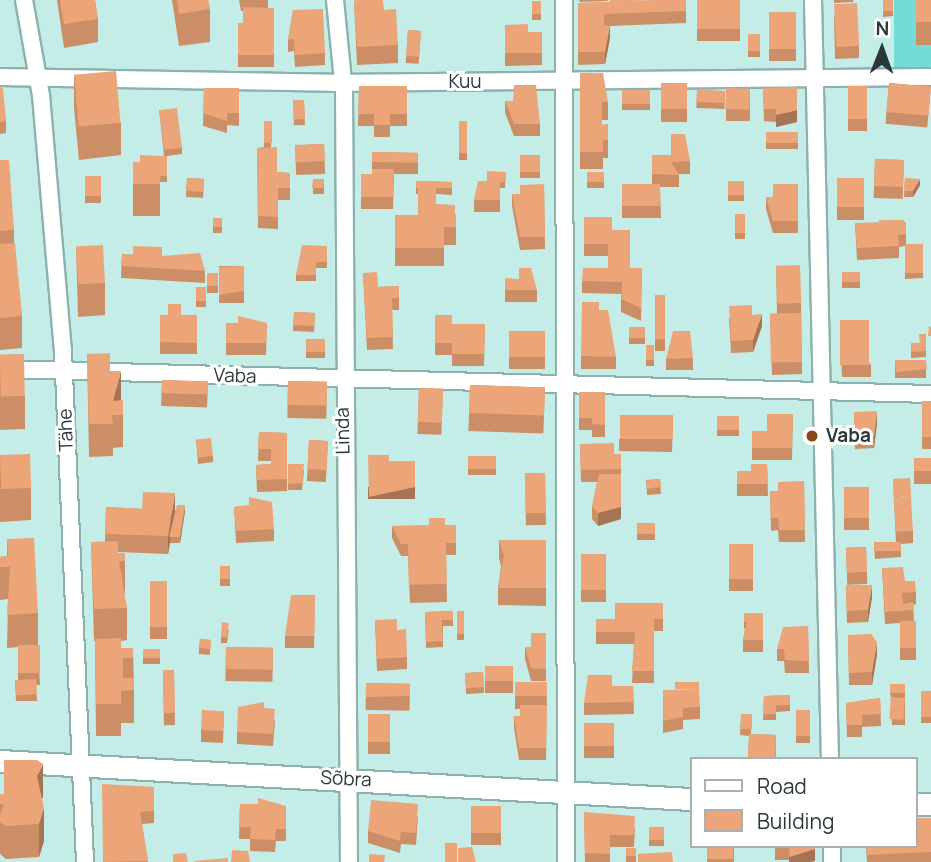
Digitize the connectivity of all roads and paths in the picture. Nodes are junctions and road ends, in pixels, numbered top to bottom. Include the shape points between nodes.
1 (24, 0) edge
2 (335, 0) edge
3 (564, 0) edge
4 (813, 0) edge
5 (0, 77) edge
6 (931, 77) edge
7 (37, 78) junction
8 (815, 79) junction
9 (565, 81) junction
10 (343, 82) junction
11 (0, 369) edge
12 (64, 371) junction
13 (344, 380) junction
14 (566, 387) junction
15 (822, 394) junction
16 (931, 394) edge
17 (830, 757) edge
18 (0, 761) edge
19 (80, 764) junction
20 (349, 780) junction
21 (566, 792) junction
22 (690, 799) edge
23 (85, 862) edge
24 (349, 862) edge
25 (566, 862) edge

1 - 7 street, Tähe
2 - 10 street, Linda
3 - 9 street
4 - 8 street
5 - 7 street, Kuu
6 - 8 street, Kuu
7 - 10 street, Kuu
7 - 12 street, Tähe
8 - 9 street, Kuu
8 - 15 street
9 - 10 street, Kuu
9 - 14 street
10 - 13 street, Linda
11 - 12 street, Vaba
12 - 13 street, Vaba
12 - 19 street, Tähe
13 - 14 street, Vaba
13 - 20 street, Linda
14 - 15 street, Vaba
14 - 21 street
15 - 16 street, Vaba
15 - 17 street
18 - 19 street, Sõbra
19 - 20 street, Sõbra
19 - 23 street, Tähe
20 - 21 street, Sõbra
20 - 24 street, Linda
21 - 22 street, Sõbra
21 - 25 street

